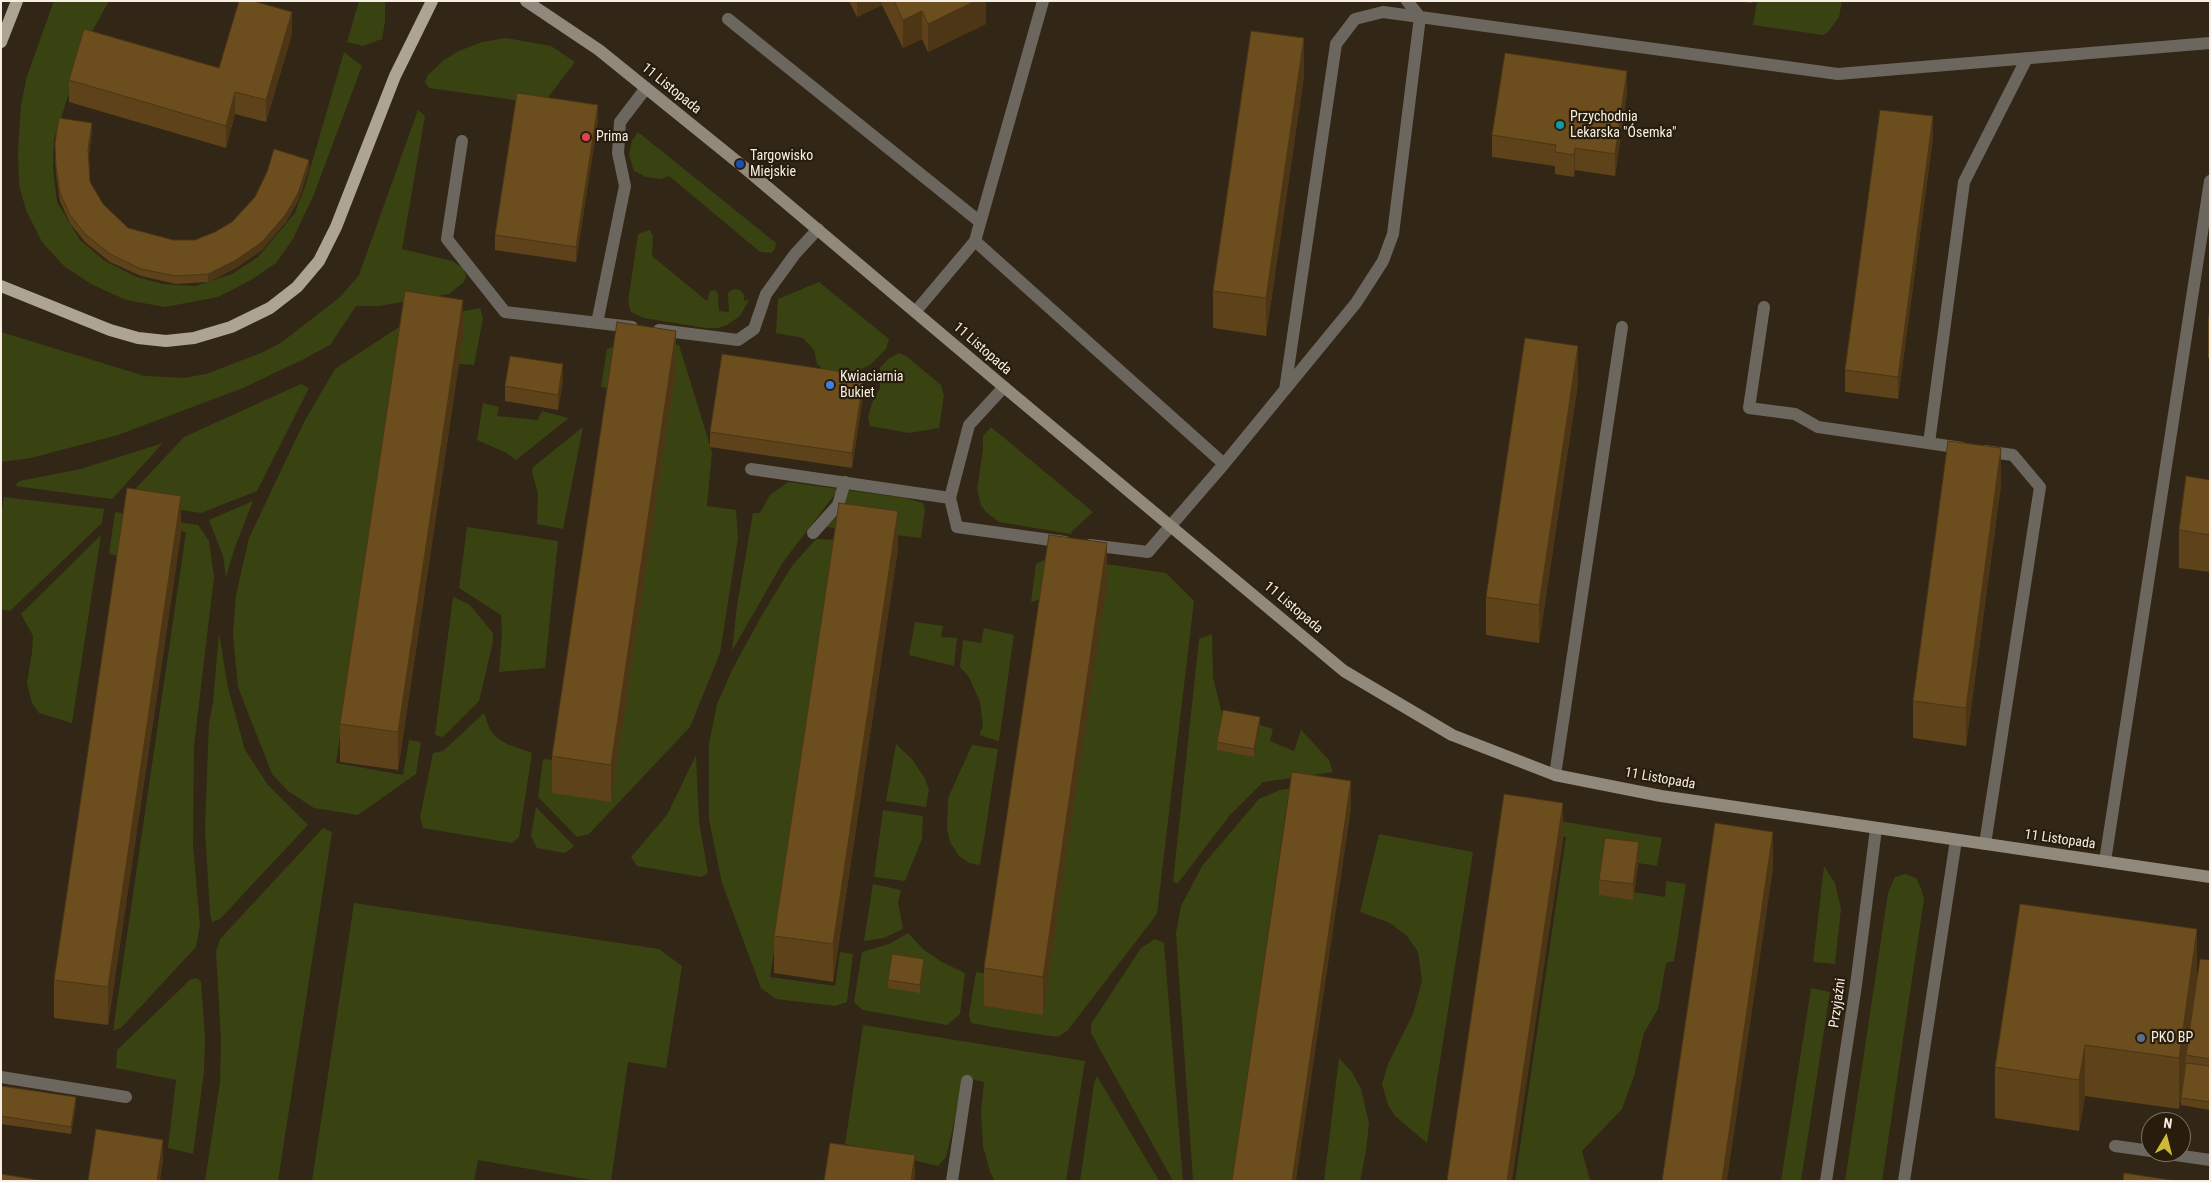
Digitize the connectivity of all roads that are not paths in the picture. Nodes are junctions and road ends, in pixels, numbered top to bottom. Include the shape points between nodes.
1 (17, 1) edge
2 (432, 1) edge
3 (526, 1) edge
4 (1043, 1) edge
5 (1407, 1) edge
6 (1420, 17) junction
7 (728, 19) dead end
8 (1, 42) edge
9 (2210, 43) edge
10 (2027, 58) junction
11 (646, 88) junction
12 (462, 141) dead end
13 (2210, 181) edge
14 (980, 222) junction
15 (818, 229) junction
16 (975, 241) junction
17 (1, 286) edge
18 (1764, 307) dead end
19 (916, 311) junction
20 (597, 322) junction
21 (1622, 327) dead end
22 (1004, 388) junction
23 (1285, 390) junction
24 (1929, 443) junction
25 (1224, 464) junction
26 (751, 469) dead end
27 (845, 482) junction
28 (950, 498) junction
29 (1170, 526) junction
30 (813, 533) dead end
31 (1554, 775) junction
32 (1876, 829) junction
33 (1956, 840) junction
34 (1985, 844) junction
35 (2105, 861) junction
36 (2210, 877) edge
37 (1, 1077) edge
38 (967, 1082) dead end
39 (126, 1097) dead end
40 (2115, 1146) dead end
41 (2141, 1150) edge
42 (2191, 1157) edge
43 (2210, 1160) edge
44 (952, 1181) edge
45 (1826, 1181) edge
46 (1904, 1181) edge

1 - 8 main road
2 - 17 main road via 395,76 336,227 319,261 297,287 270,308 231,327 194,338 166,341 110,330
3 - 11 street, 11 Listopada via 599,50
4 - 14 street
5 - 6 street
6 - 10 street via 1838,74
6 - 23 street via 1393,234 1383,261 1356,303
6 - 23 street via 1383,12 1354,18 1336,44
7 - 14 street
9 - 10 street
10 - 24 street via 1964,182
11 - 15 street, 11 Listopada
11 - 20 street via 620,122 618,153 625,186
12 - 20 street via 447,239 505,312
13 - 35 street
14 - 16 street
15 - 19 street, 11 Listopada
15 - 20 street via 766,294 754,329 738,340
16 - 19 street
16 - 25 street
18 - 24 street via 1750,408 1795,414 1818,427
19 - 22 street, 11 Listopada
21 - 31 street
22 - 28 street via 969,425
22 - 29 street, 11 Listopada
23 - 25 street
24 - 34 street via 2013,455 2040,487
25 - 29 street
26 - 27 street
27 - 28 street
27 - 30 street via 838,505
28 - 29 street via 957,527 1077,544 1148,552
29 - 31 street, 11 Listopada via 1344,670 1452,735
31 - 32 street, 11 Listopada via 1661,796
32 - 33 street, 11 Listopada
32 - 45 street, Przyjaźni
33 - 34 street, 11 Listopada
33 - 46 street
34 - 35 street, 11 Listopada
35 - 36 street, 11 Listopada
37 - 39 street
38 - 44 street
40 - 41 street
42 - 43 street

